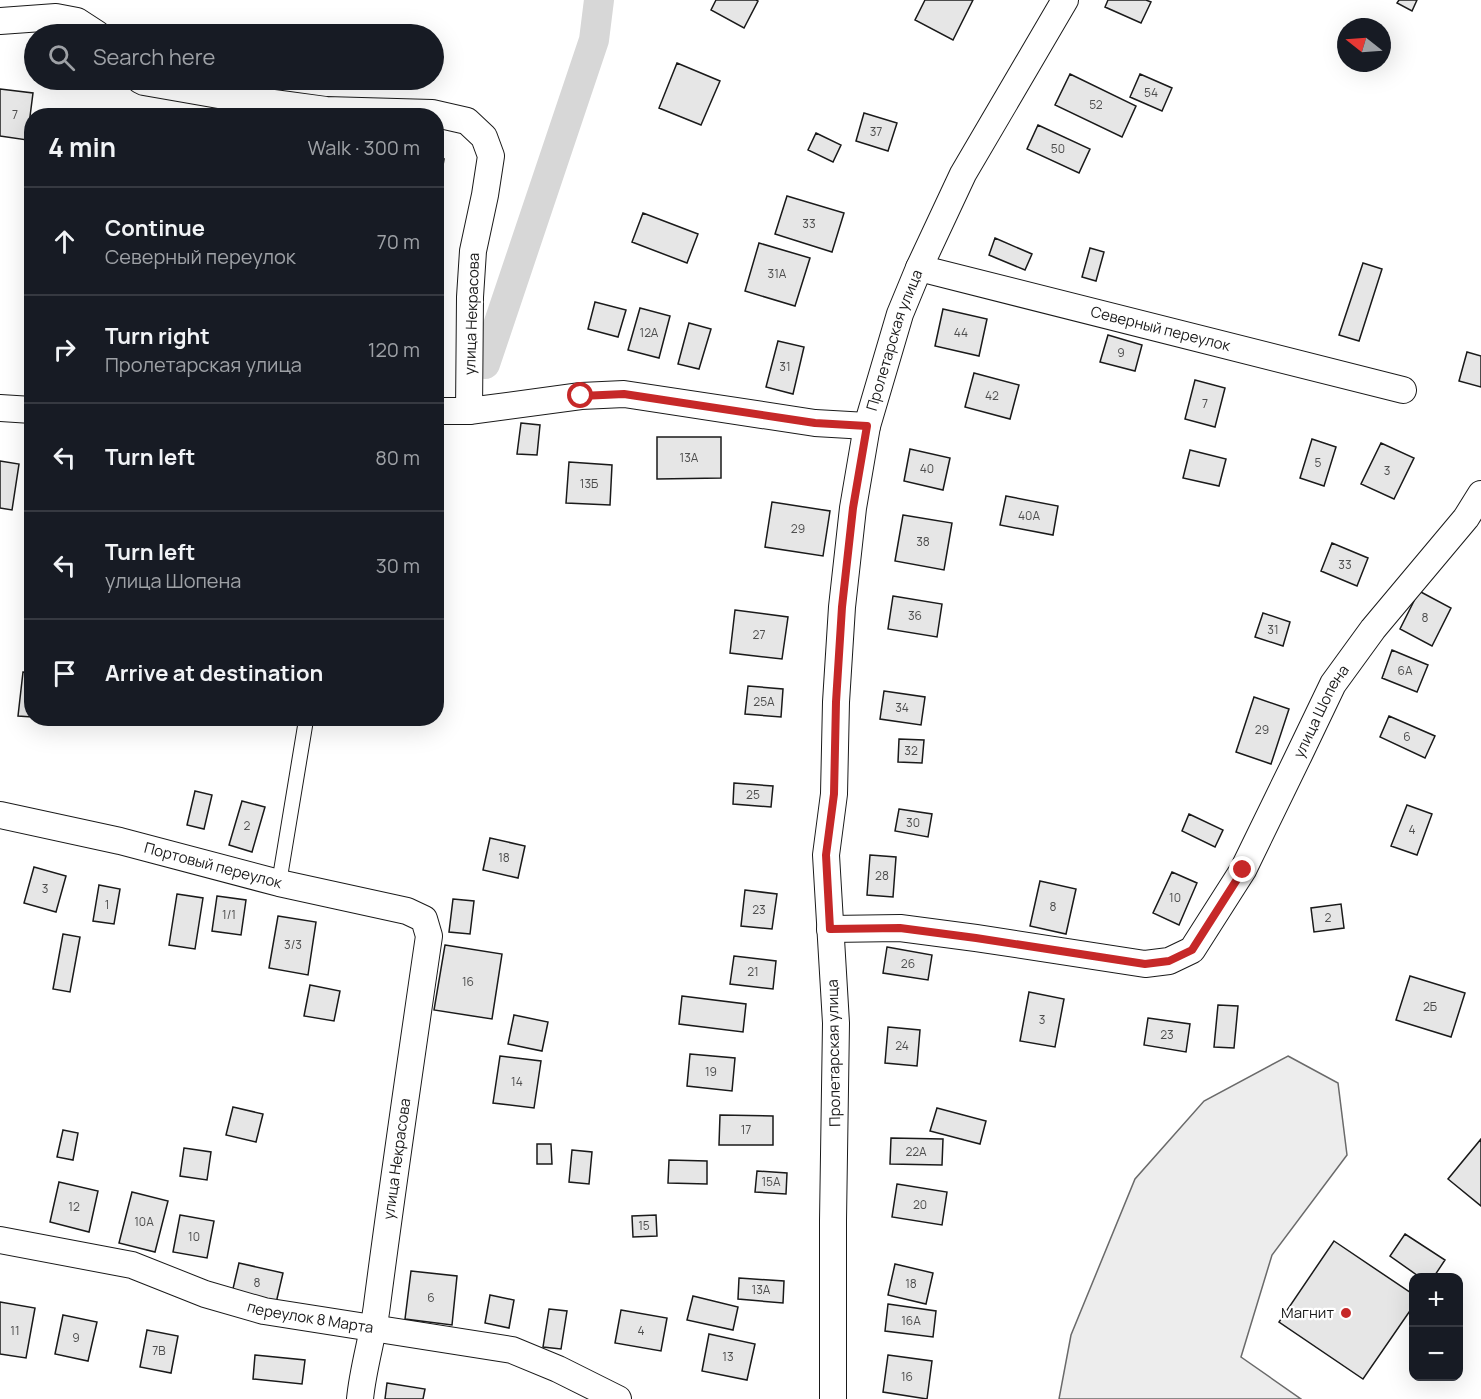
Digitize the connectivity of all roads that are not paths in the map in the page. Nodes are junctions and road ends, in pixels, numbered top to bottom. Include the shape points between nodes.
1 (1065, 0) edge
2 (0, 21) edge
3 (82, 24) edge
4 (190, 90) edge
5 (311, 108) edge
6 (444, 116) edge
7 (919, 268) junction
8 (1403, 390) dead end
9 (0, 408) edge
10 (24, 410) edge
11 (444, 411) edge
12 (469, 411) junction
13 (867, 426) junction
14 (1481, 494) edge
15 (305, 726) edge
16 (0, 815) edge
17 (279, 883) junction
18 (424, 919) joint
19 (830, 929) junction
20 (0, 1240) edge
21 (374, 1329) junction
22 (360, 1399) edge
23 (618, 1399) edge
24 (833, 1399) edge

1 - 7 street, Пролетарская улица via 963,174
2 - 3 street via 56,17
4 - 5 street, улица Некрасова
6 - 12 street, улица Некрасова via 467,121 484,137 491,156 473,251
7 - 8 street, Северный переулок
7 - 13 street, Пролетарская улица via 900,314
9 - 10 street
11 - 12 street
12 - 13 street via 624,394 815,423
13 - 19 street, Пролетарская улица via 842,607 834,794 826,855
14 - 19 street, улица Шопена via 1466,519 1373,629 1333,684 1243,870 1192,950 1169,961 1145,964 900,928
15 - 17 lane
16 - 17 street, Портовый переулок via 120,840
17 - 18 street, Портовый переулок via 407,911
18 - 21 street, улица Некрасова via 429,936
19 - 24 street, Пролетарская улица via 836,1023
20 - 21 street, переулок 8 Марта via 132,1266 264,1311
21 - 22 street, улица Некрасова
21 - 23 street, переулок 8 Марта via 512,1350

